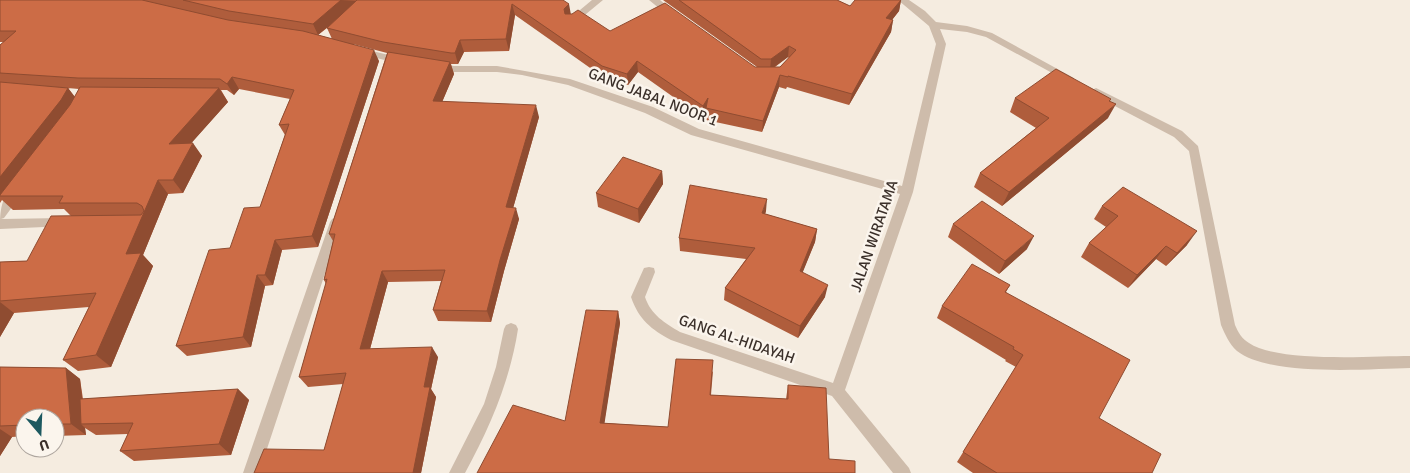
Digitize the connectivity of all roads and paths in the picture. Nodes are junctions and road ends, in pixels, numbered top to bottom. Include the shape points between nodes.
1 (598, 0) edge
2 (654, 0) edge
3 (903, 0) edge
4 (571, 22) edge
5 (684, 23) edge
6 (934, 25) junction
7 (350, 48) edge
8 (24, 184) edge
9 (907, 192) junction
10 (341, 205) edge
11 (0, 215) edge
12 (79, 223) edge
13 (0, 224) edge
14 (649, 272) dead end
15 (511, 329) dead end
16 (1410, 362) edge
17 (837, 391) junction
18 (251, 473) edge
19 (457, 473) edge
20 (903, 473) edge

1 - 4 street
2 - 5 street
3 - 6 street
6 - 9 street, JALAN WIRATAMA via 940,34 941,44
6 - 16 street via 988,35 1189,142 1196,156 1228,325 1237,341 1247,350 1288,361
7 - 9 street, GANG JABAL NOOR 1 via 386,63 497,69 570,82 649,110 694,132
8 - 11 street
9 - 17 street, JALAN WIRATAMA
10 - 18 street
12 - 13 street
14 - 17 street, GANG AL-HIDAYAH via 639,301 651,319 666,331 691,343
15 - 19 street via 498,390
17 - 20 street

